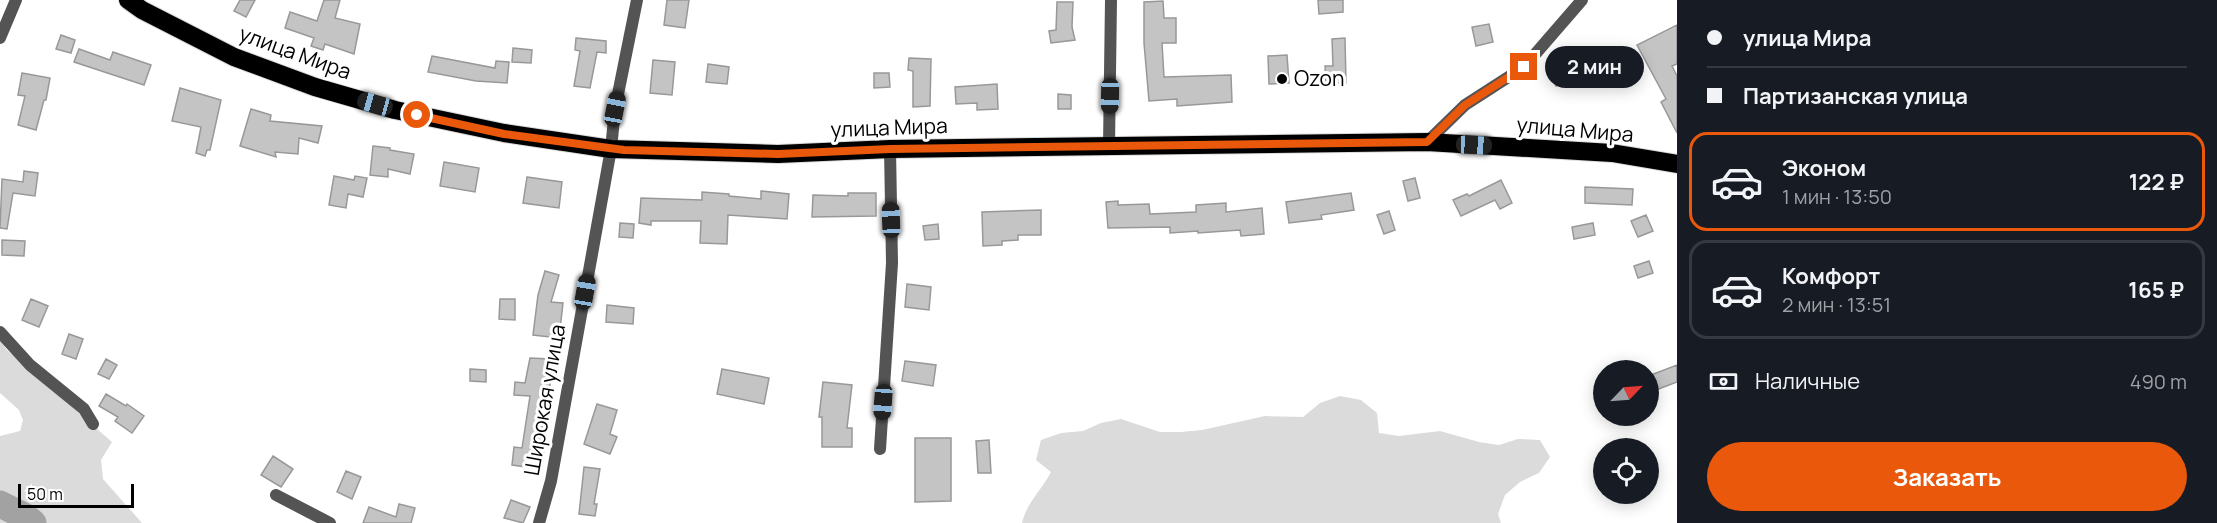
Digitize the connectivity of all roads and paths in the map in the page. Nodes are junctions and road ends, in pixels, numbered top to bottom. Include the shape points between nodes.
1 (16, 0) edge
2 (128, 0) edge
3 (637, 0) edge
4 (1110, 0) edge
5 (1582, 0) edge
6 (0, 38) edge
7 (1427, 142) junction
8 (1109, 146) junction
9 (611, 149) junction
10 (890, 149) junction
11 (1677, 164) edge
12 (0, 332) edge
13 (93, 424) dead end
14 (880, 449) dead end
15 (276, 495) dead end
16 (330, 523) edge
17 (539, 523) edge

1 - 6 street
2 - 9 highway, улица Мира via 234,57 315,87 395,110 504,134
3 - 9 street, Широкая улица
4 - 8 street
5 - 7 street via 1524,67 1465,105
7 - 8 highway, улица Мира
7 - 11 highway, улица Мира via 1612,153
8 - 10 highway, улица Мира
9 - 10 highway, улица Мира via 778,154
9 - 17 street, Широкая улица via 551,481
10 - 14 street via 892,263
12 - 13 street via 30,365 84,409
15 - 16 street

